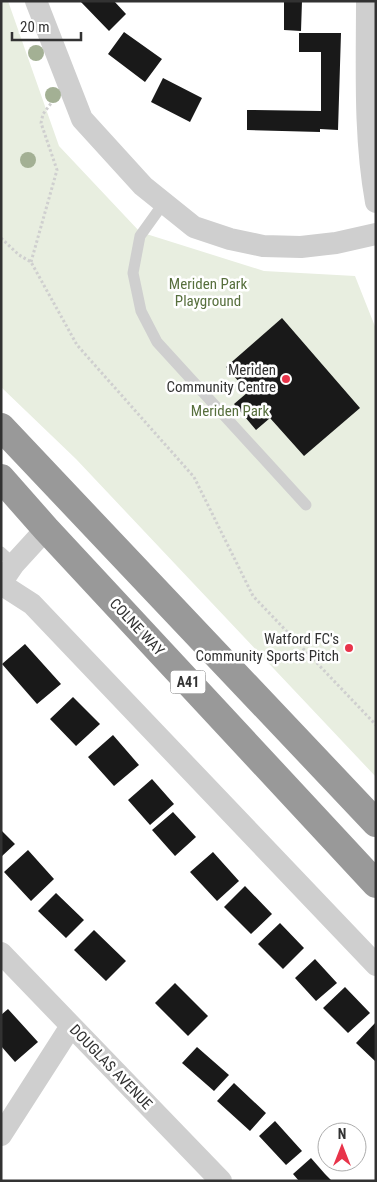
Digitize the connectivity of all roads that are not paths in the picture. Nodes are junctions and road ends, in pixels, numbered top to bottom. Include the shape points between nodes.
1 (36, 1) edge
2 (367, 1) edge
3 (376, 202) edge
4 (163, 204) junction
5 (376, 234) edge
6 (1, 427) edge
7 (1, 478) edge
8 (306, 505) dead end
9 (46, 529) junction
10 (8, 558) edge
11 (1, 584) edge
12 (376, 824) edge
13 (376, 884) edge
14 (1, 953) edge
15 (376, 965) edge
16 (71, 1026) junction
17 (1, 1135) edge
18 (221, 1181) edge

1 - 4 street via 82,119 120,163
2 - 3 street via 366,106
4 - 5 street via 194,226 230,239 264,246 336,243
4 - 8 lane via 140,236 133,273 141,311 157,342
6 - 12 highway, A41
7 - 9 highway, COLNE WAY / A41
9 - 10 street
9 - 13 highway, COLNE WAY / A41
10 - 11 street
11 - 15 street via 32,604
14 - 16 street, DOUGLAS AVENUE
16 - 17 street
16 - 18 street, DOUGLAS AVENUE

